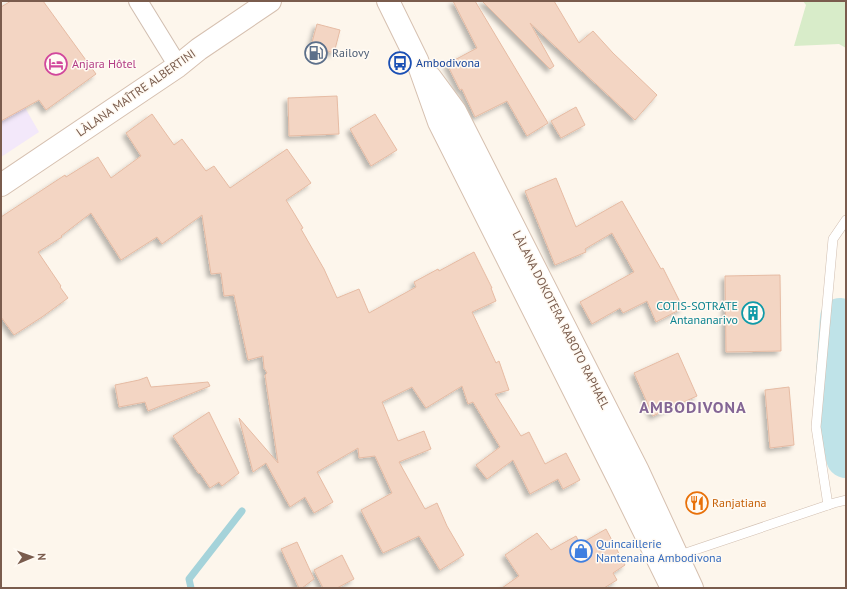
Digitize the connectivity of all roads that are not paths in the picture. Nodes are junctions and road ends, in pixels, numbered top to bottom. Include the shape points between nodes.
1 (138, 1) edge
2 (270, 1) edge
3 (386, 3) edge
4 (178, 66) junction
5 (1, 185) edge
6 (846, 220) edge
7 (629, 477) junction
8 (846, 500) edge
9 (831, 504) junction
10 (677, 556) junction
11 (672, 588) edge
12 (692, 588) edge

1 - 4 street
2 - 4 main road, LÀLANA MAÎTRE ALBERTINI
3 - 7 main road, LÀLANA DOKOTERA RABOTO RAPHAEL via 417,60 439,122
4 - 5 main road, LÀLANA MAÎTRE ALBERTINI
6 - 9 lane via 833,239 816,427
7 - 10 main road, LÀLANA DOKOTERA RABOTO RAPHAEL
7 - 11 main road, LÀLANA DOKOTERA RABOTO RAPHAEL
8 - 9 lane
9 - 10 lane
10 - 12 main road, LÀLANA DOKOTERA RABOTO RAPHAEL

